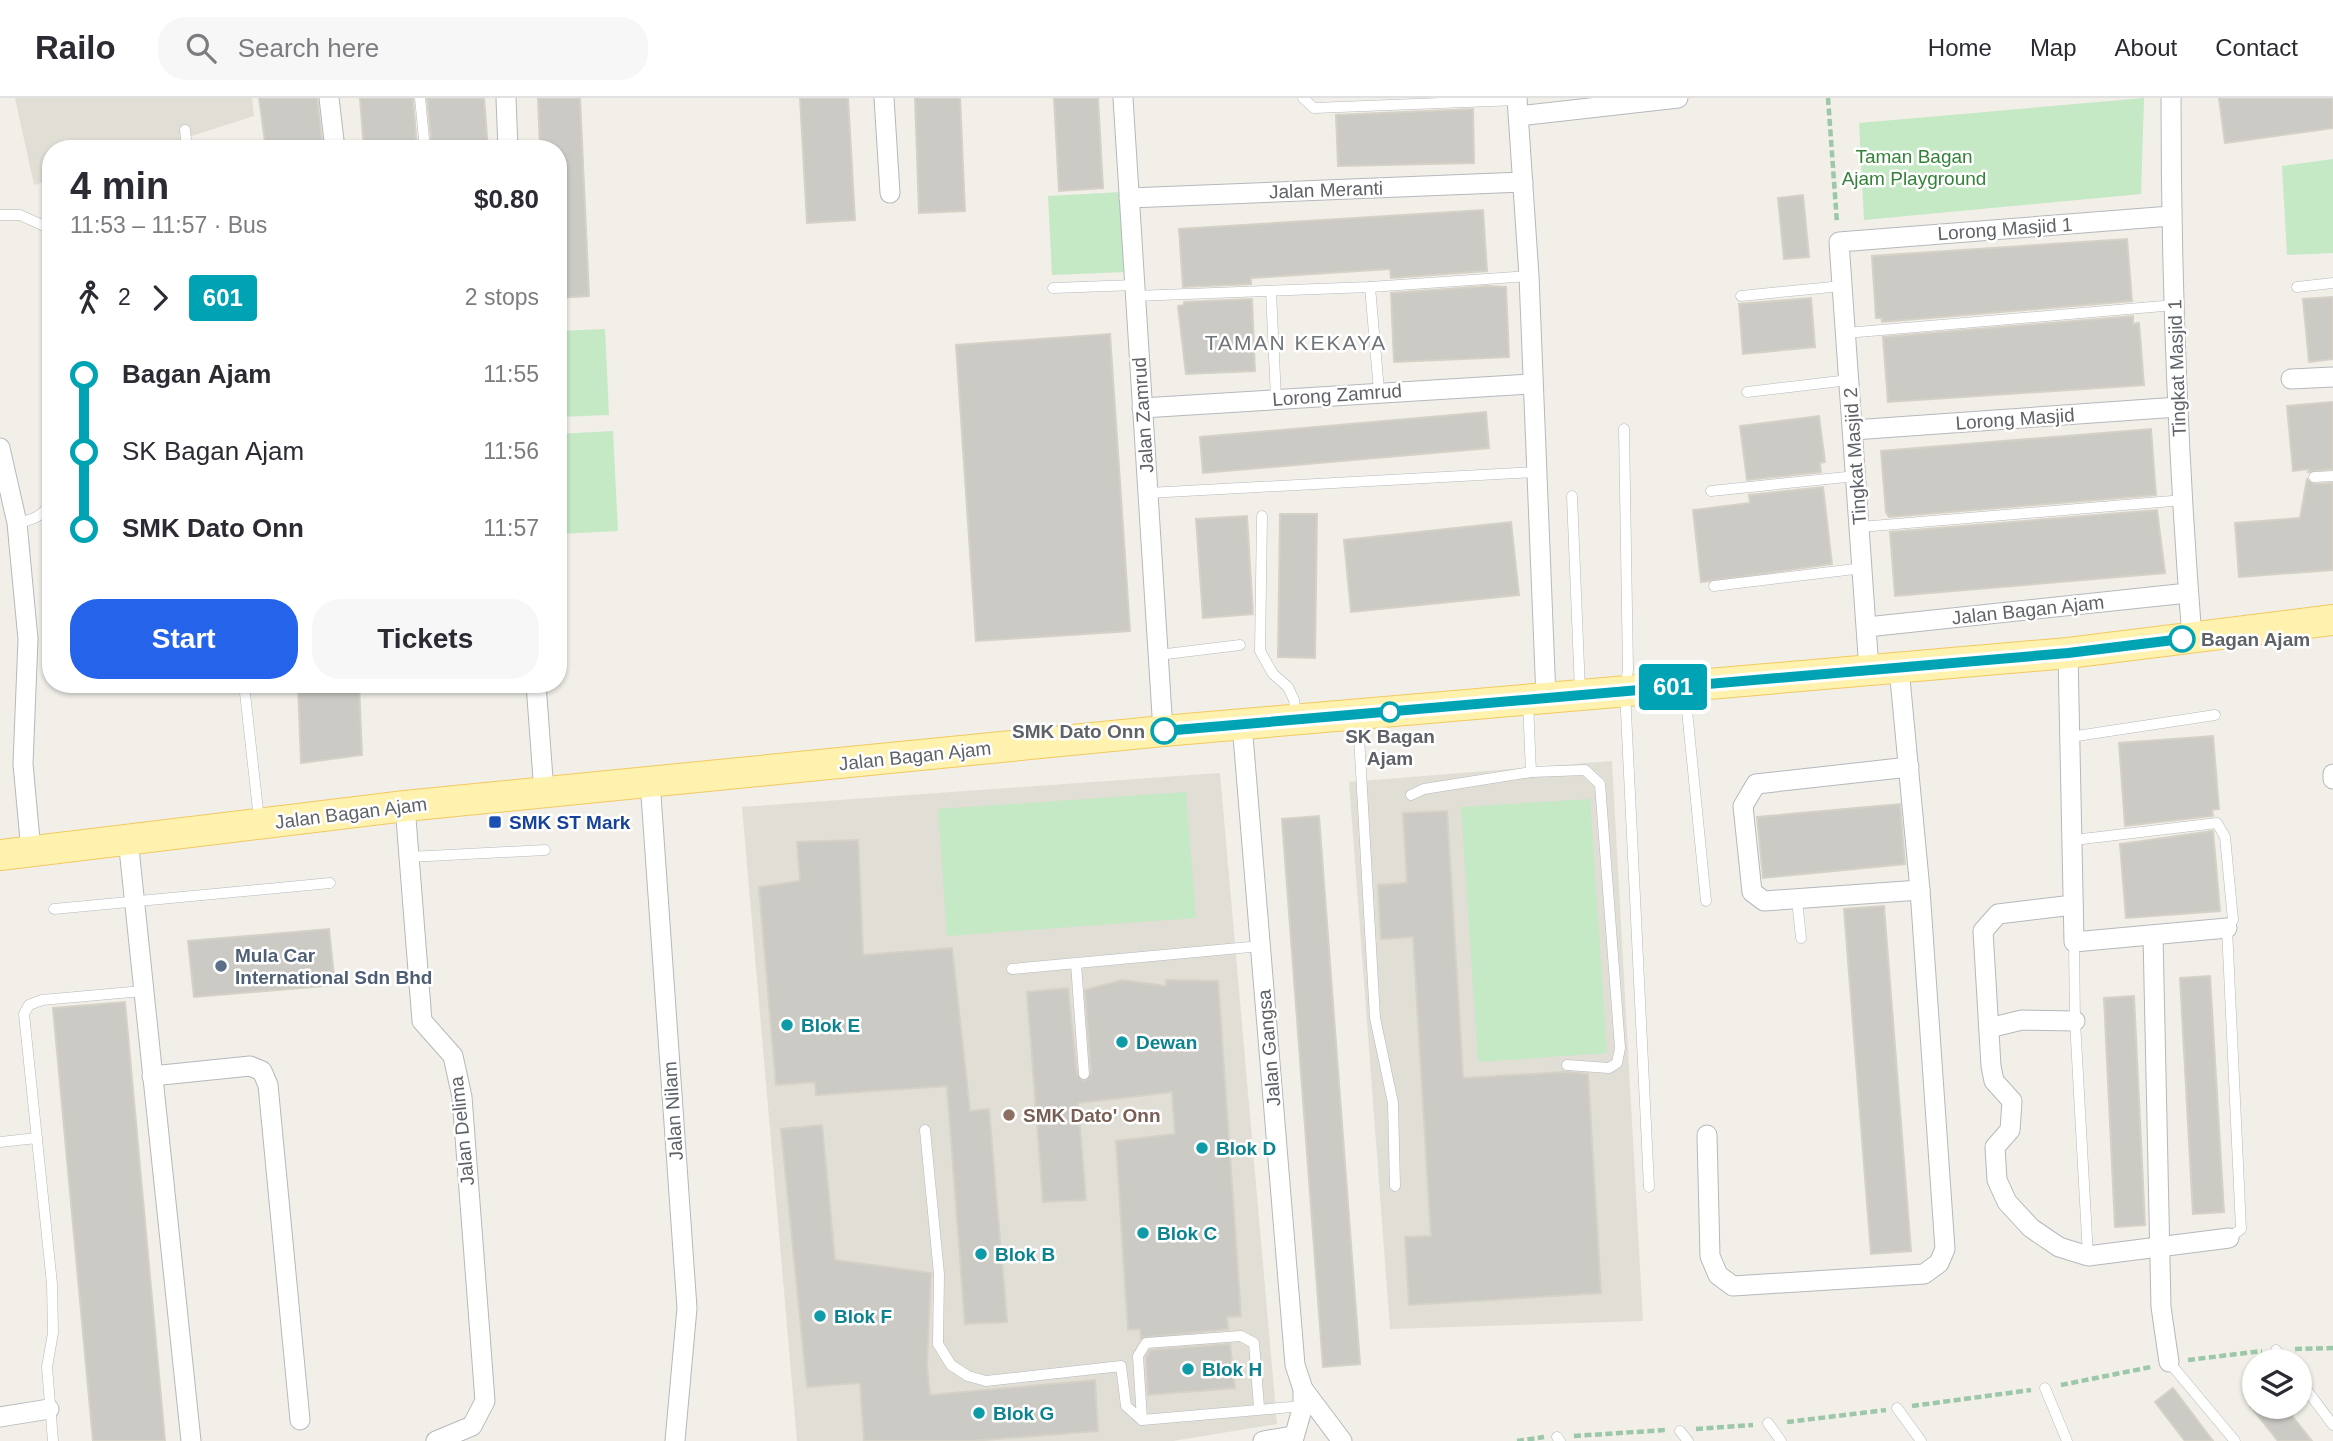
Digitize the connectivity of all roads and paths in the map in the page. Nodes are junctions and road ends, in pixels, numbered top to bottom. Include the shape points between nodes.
1 (329, 98) edge
2 (420, 98) edge
3 (506, 98) edge
4 (884, 98) edge
5 (1123, 98) edge
6 (1303, 98) edge
7 (1678, 98) edge
8 (1828, 98) edge
9 (2171, 98) edge
10 (1518, 104) edge
11 (1574, 104) edge
12 (185, 130) dead end
13 (186, 140) edge
14 (334, 140) edge
15 (424, 140) edge
16 (508, 140) edge
17 (1524, 182) junction
18 (890, 194) dead end
19 (1129, 198) junction
20 (0, 215) edge
21 (2171, 216) junction
22 (42, 225) edge
23 (1839, 242) junction
24 (1529, 276) junction
25 (2333, 283) edge
26 (1842, 286) junction
27 (1370, 287) junction
28 (2297, 287) dead end
29 (1053, 288) dead end
30 (1135, 290) junction
31 (1271, 291) junction
32 (1741, 296) dead end
33 (2175, 305) junction
34 (1846, 333) junction
35 (2333, 377) edge
36 (2291, 379) dead end
37 (1849, 380) junction
38 (1531, 384) junction
39 (1379, 391) junction
40 (1747, 392) dead end
41 (1276, 399) junction
42 (2178, 407) junction
43 (1142, 408) junction
44 (1624, 429) dead end
45 (1853, 430) junction
46 (0, 448) edge
47 (1537, 472) junction
48 (1856, 476) junction
49 (2333, 476) edge
50 (2314, 477) dead end
51 (1711, 491) dead end
52 (1148, 493) junction
53 (1572, 496) dead end
54 (2184, 500) junction
55 (42, 513) edge
56 (1262, 516) dead end
57 (17, 523) junction
58 (1860, 527) junction
59 (1863, 568) junction
60 (1714, 586) dead end
61 (2188, 593) junction
62 (2333, 620) edge
63 (1867, 627) junction
64 (2192, 638) junction
65 (1240, 645) dead end
66 (2068, 653) junction
67 (1158, 655) junction
68 (1899, 668) junction
69 (1870, 670) junction
70 (1685, 686) junction
71 (1625, 691) junction
72 (245, 693) edge
73 (537, 693) edge
74 (1580, 695) junction
75 (1537, 699) junction
76 (1357, 715) junction
77 (2215, 715) dead end
78 (1297, 720) junction
79 (1242, 724) junction
80 (1163, 732) junction
81 (2070, 737) junction
82 (1909, 767) junction
83 (1531, 772) junction
84 (650, 781) junction
85 (544, 792) junction
86 (1411, 795) dead end
87 (405, 806) junction
88 (259, 823) junction
89 (128, 839) junction
90 (2074, 840) junction
91 (545, 850) dead end
92 (31, 851) junction
93 (0, 855) edge
94 (409, 857) junction
95 (330, 883) dead end
96 (1920, 890) junction
97 (1797, 900) junction
98 (134, 901) junction
99 (1706, 901) dead end
100 (2073, 905) junction
101 (54, 909) dead end
102 (2227, 928) junction
103 (2153, 935) junction
104 (1801, 938) dead end
105 (2074, 942) junction
106 (1261, 946) junction
107 (1076, 964) junction
108 (1012, 970) dead end
109 (144, 991) junction
110 (2075, 1021) junction
111 (1989, 1028) junction
112 (1567, 1065) dead end
113 (1084, 1074) dead end
114 (152, 1076) junction
115 (925, 1130) dead end
116 (1707, 1135) dead end
117 (37, 1138) junction
118 (0, 1142) edge
119 (1395, 1186) dead end
120 (1650, 1187) dead end
121 (2229, 1238) joint
122 (2161, 1248) junction
123 (2088, 1256) junction
124 (2333, 1348) edge
125 (2304, 1349) edge
126 (2242, 1354) edge
127 (2169, 1362) junction
128 (2045, 1388) junction
129 (1303, 1397) junction
130 (2312, 1397) edge
131 (1259, 1407) junction
132 (1897, 1408) junction
133 (49, 1409) junction
134 (0, 1417) edge
135 (300, 1420) dead end
136 (1142, 1420) junction
137 (1768, 1423) junction
138 (2333, 1425) edge
139 (1680, 1430) junction
140 (1292, 1439) edge
141 (1558, 1439) edge
142 (53, 1441) edge
143 (191, 1441) edge
144 (436, 1441) edge
145 (675, 1441) edge
146 (1262, 1441) edge
147 (1342, 1441) edge
148 (1517, 1441) edge
149 (1688, 1441) edge
150 (1781, 1441) edge
151 (1921, 1441) edge
152 (2068, 1441) edge
153 (2235, 1441) edge

1 - 14 street
2 - 15 lane
3 - 16 street
4 - 18 street
5 - 19 street, Jalan Zamrud
6 - 10 lane via 1314,108
7 - 11 street
8 - 23 path
9 - 21 street, Tingkat Masjid 1
10 - 11 street
10 - 17 street
12 - 13 lane
17 - 19 street, Jalan Meranti
17 - 24 street
19 - 30 street, Jalan Zamrud
20 - 22 lane via 20,215
21 - 23 street, Lorong Masjid 1
21 - 33 street, Tingkat Masjid 1
23 - 26 street, Tingkat Masjid 2
24 - 27 lane
24 - 38 street
25 - 28 lane
26 - 32 lane
26 - 34 street, Tingkat Masjid 2
27 - 31 lane
27 - 39 lane
29 - 30 lane
30 - 31 lane
30 - 43 street, Jalan Zamrud
31 - 41 lane
33 - 34 lane
33 - 42 street, Tingkat Masjid 1
34 - 37 street, Tingkat Masjid 2
35 - 36 street
37 - 40 lane
37 - 45 street, Tingkat Masjid 2
38 - 39 street, Lorong Zamrud
38 - 47 street
39 - 41 street, Lorong Zamrud
41 - 43 street, Lorong Zamrud
42 - 45 street, Lorong Masjid
42 - 54 street, Tingkat Masjid 1
43 - 52 street, Jalan Zamrud
44 - 71 lane
45 - 48 street, Tingkat Masjid 2
46 - 57 street
47 - 52 lane
47 - 75 street
48 - 51 lane
48 - 58 street, Tingkat Masjid 2
49 - 50 lane
52 - 67 street, Jalan Zamrud
53 - 74 lane
54 - 58 lane
54 - 61 street, Tingkat Masjid 1
55 - 57 lane
56 - 78 lane via 1260,651 1273,674 1288,687
57 - 92 street via 29,639 23,764
58 - 59 street, Tingkat Masjid 2
59 - 60 lane
59 - 63 street, Tingkat Masjid 2
61 - 63 street, Jalan Bagan Ajam
61 - 64 street, Tingkat Masjid 1
62 - 64 main road, Jalan Bagan Ajam
63 - 69 street, Tingkat Masjid 2
64 - 66 main road, Jalan Bagan Ajam
65 - 67 lane
66 - 68 main road, Jalan Bagan Ajam
66 - 81 street
67 - 80 street, Jalan Zamrud
68 - 69 main road, Jalan Bagan Ajam
68 - 82 street
69 - 70 main road, Jalan Bagan Ajam
70 - 71 main road, Jalan Bagan Ajam
70 - 99 lane
71 - 74 main road, Jalan Bagan Ajam
71 - 120 lane
72 - 88 lane
73 - 85 street
74 - 75 main road, Jalan Bagan Ajam
75 - 76 main road, Jalan Bagan Ajam
75 - 83 lane
76 - 78 main road, Jalan Bagan Ajam
76 - 119 lane via 1375,1018 1393,1103
77 - 81 lane
78 - 79 main road, Jalan Bagan Ajam
79 - 80 main road, Jalan Bagan Ajam
79 - 106 street, Jalan Gangsa
80 - 84 main road, Jalan Bagan Ajam
81 - 90 street
82 - 96 street
82 - 97 street via 1756,784 1743,806 1752,892 1764,901
83 - 86 lane
83 - 112 lane via 1585,770 1600,784 1620,1048 1617,1063 1609,1068
84 - 85 main road, Jalan Bagan Ajam
84 - 145 street, Jalan Nilam via 687,1308
85 - 87 main road, Jalan Bagan Ajam
87 - 88 main road, Jalan Bagan Ajam
87 - 94 street, Jalan Delima
88 - 89 main road, Jalan Bagan Ajam
89 - 92 main road, Jalan Bagan Ajam
89 - 98 street
90 - 100 street
90 - 102 lane via 2217,822 2225,837 2232,906 2233,920
91 - 94 lane
92 - 93 main road, Jalan Bagan Ajam
94 - 144 street, Jalan Delima via 422,1021 453,1056 462,1097 485,1401 472,1426
95 - 98 lane
96 - 97 street
96 - 116 street via 1945,1249 1939,1263 1924,1274 1733,1286 1718,1275 1710,1256
97 - 104 lane
98 - 101 lane
98 - 109 street
100 - 105 street
100 - 111 street via 1998,914 1983,931
102 - 103 street
102 - 121 lane via 2241,1229
103 - 105 street
103 - 122 street
105 - 110 lane
106 - 107 lane
106 - 129 street, Jalan Gangsa via 1296,1366
107 - 108 lane
107 - 113 lane
109 - 114 street
109 - 117 lane via 41,1000 29,1005 24,1014
110 - 111 street via 2022,1020
110 - 123 lane
111 - 123 street via 1994,1081 2012,1101 2010,1130 1994,1147 2000,1189 2031,1228 2059,1247
114 - 135 street via 250,1066 262,1070 268,1085
114 - 143 street
115 - 136 lane via 939,1275 938,1344 951,1365 986,1381 1121,1366 1126,1406
117 - 118 lane
117 - 133 lane via 52,1284
121 - 122 street
122 - 123 street
122 - 127 street via 2161,1307
124 - 125 path
126 - 127 path
127 - 128 path
127 - 153 lane
128 - 132 path
128 - 152 lane
129 - 131 lane via 1267,1410
129 - 140 street
129 - 147 street, Jalan Gangsa
130 - 138 lane
131 - 136 lane
131 - 136 lane via 1254,1343 1241,1336 1146,1343 1138,1356
132 - 137 path
132 - 151 lane
133 - 134 street
133 - 142 lane
137 - 139 path
137 - 150 lane
139 - 141 path
139 - 149 lane
140 - 146 street
141 - 148 path

